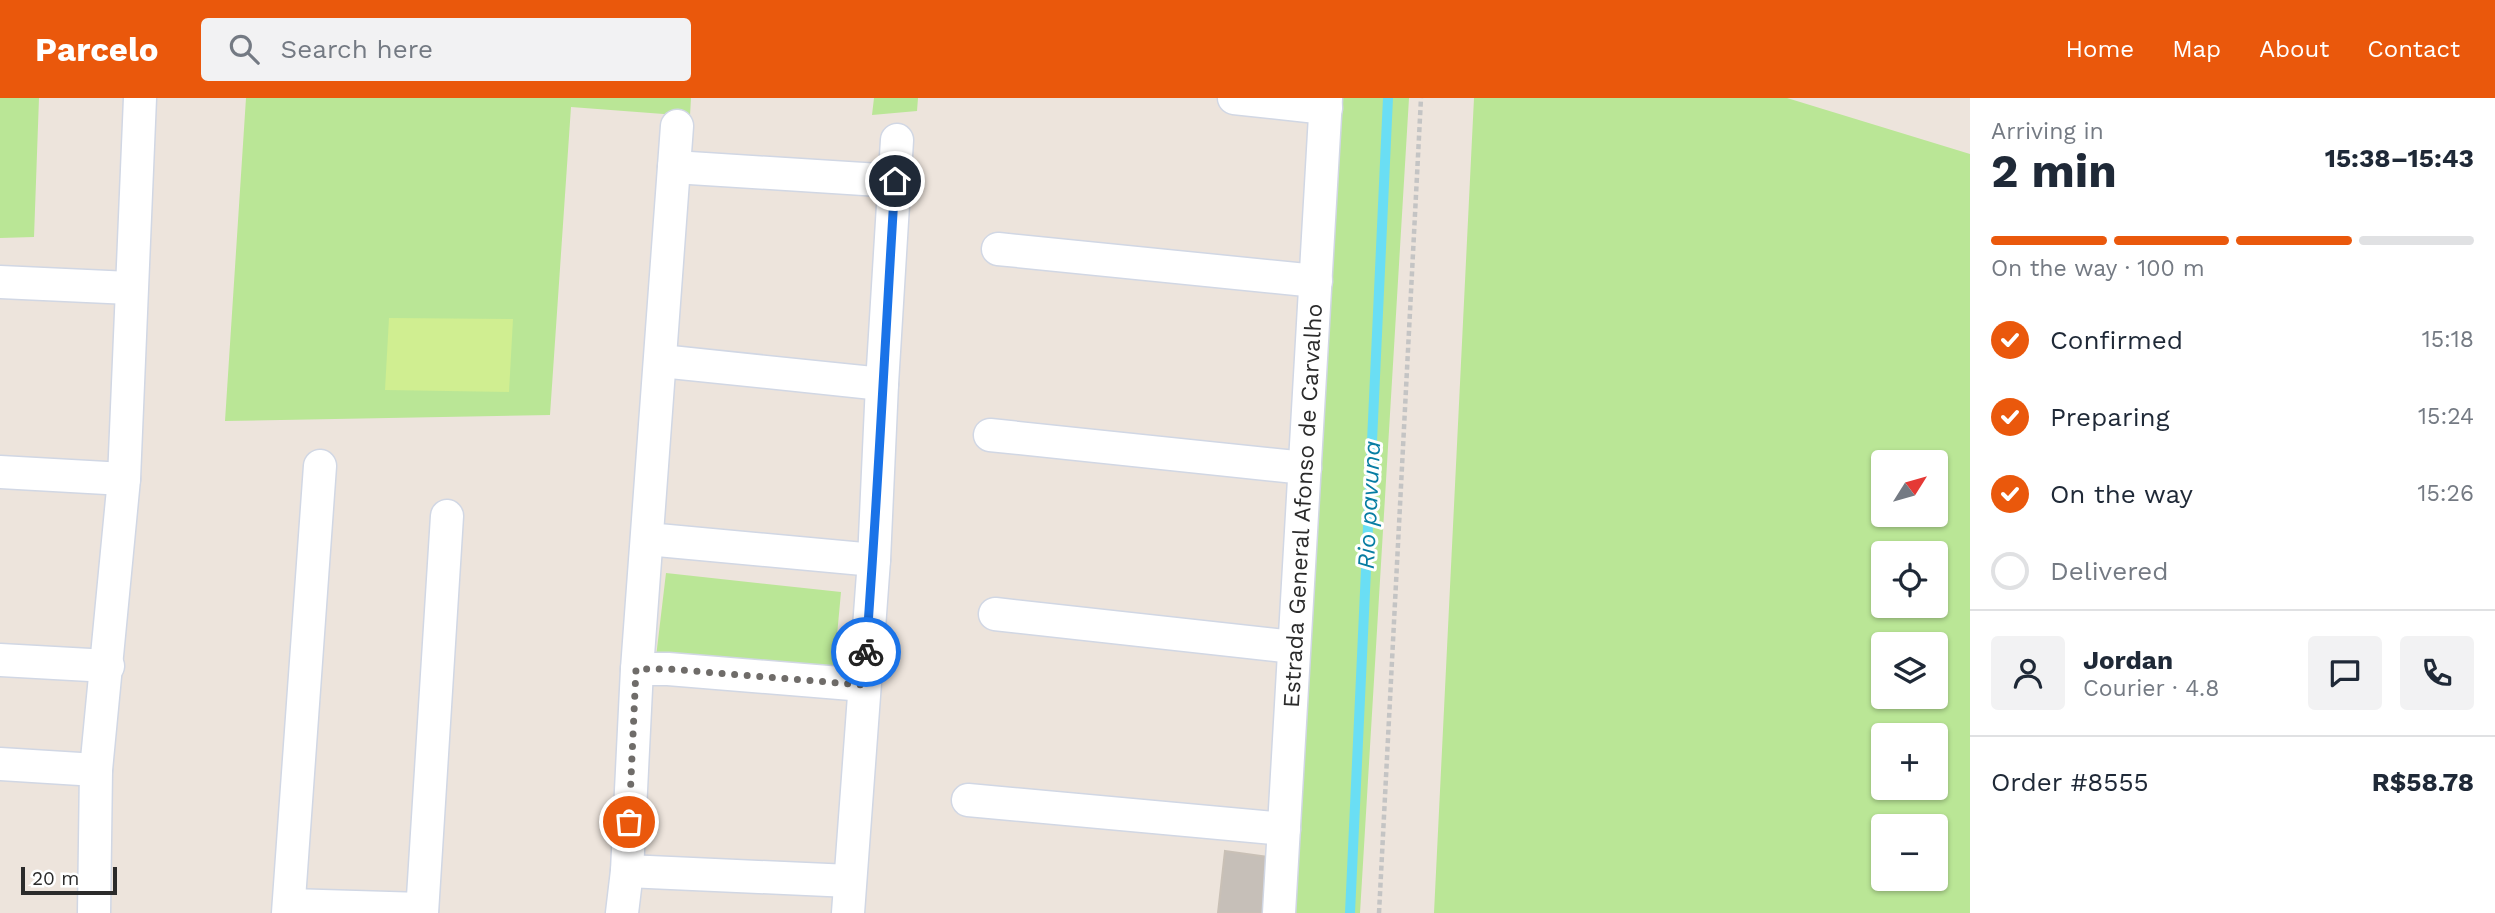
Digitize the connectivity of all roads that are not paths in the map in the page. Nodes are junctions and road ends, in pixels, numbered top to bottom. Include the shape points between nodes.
1 (139, 98) edge
2 (1234, 98) edge
3 (1326, 103) edge
4 (677, 126) dead end
5 (897, 140) dead end
6 (674, 167) junction
7 (895, 181) junction
8 (998, 249) dead end
9 (1315, 281) junction
10 (0, 282) edge
11 (130, 288) junction
12 (661, 361) junction
13 (882, 384) junction
14 (990, 435) dead end
15 (320, 466) dead end
16 (1305, 468) junction
17 (0, 472) edge
18 (124, 479) junction
19 (447, 516) dead end
20 (647, 538) junction
21 (874, 560) junction
22 (995, 614) dead end
23 (1293, 647) junction
24 (0, 660) edge
25 (108, 666) junction
26 (636, 669) junction
27 (864, 685) junction
28 (0, 765) edge
29 (96, 770) junction
30 (968, 800) dead end
31 (1284, 829) junction
32 (627, 871) junction
33 (850, 881) junction
34 (289, 909) edge
35 (422, 911) edge
36 (94, 913) edge
37 (622, 913) edge
38 (848, 913) edge
39 (1279, 913) edge

1 - 11 street
2 - 3 street
3 - 9 street, Estrada General Afonso de Carvalho
4 - 6 street
5 - 7 street
6 - 7 street
6 - 12 street
7 - 13 street
8 - 9 street
9 - 16 street, Estrada General Afonso de Carvalho
10 - 11 street
11 - 18 street
12 - 13 street
12 - 20 street
13 - 21 street
14 - 16 street
15 - 34 street
16 - 23 street, Estrada General Afonso de Carvalho
17 - 18 street
18 - 25 street
19 - 35 street
20 - 21 street
20 - 26 street
21 - 27 street
22 - 23 street
23 - 31 street, Estrada General Afonso de Carvalho
24 - 25 street
25 - 29 street
26 - 27 street
26 - 32 street
27 - 33 street
28 - 29 street
29 - 36 street
30 - 31 street
31 - 39 street, Estrada General Afonso de Carvalho
32 - 33 street
32 - 37 street
33 - 38 street
34 - 35 street

